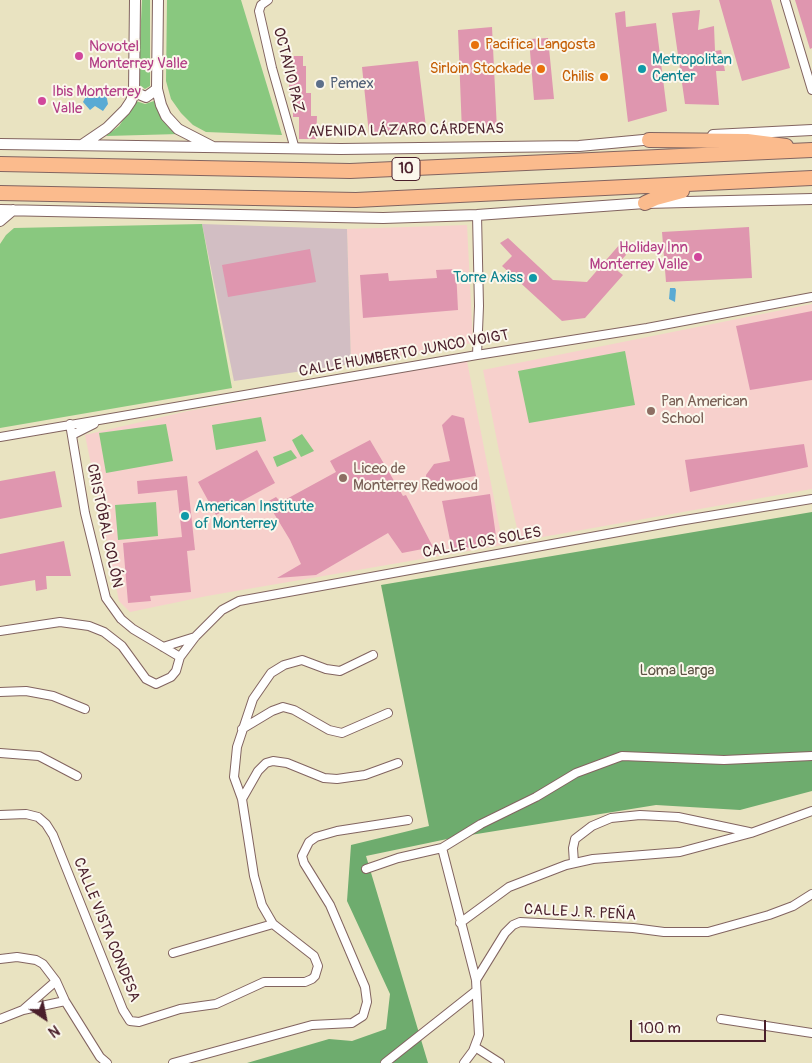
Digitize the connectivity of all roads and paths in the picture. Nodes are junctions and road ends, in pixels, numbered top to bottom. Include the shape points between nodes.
1 (135, 0) edge
2 (158, 0) edge
3 (268, 0) edge
4 (785, 0) edge
5 (156, 89) junction
6 (812, 90) edge
7 (134, 92) junction
8 (812, 130) edge
9 (649, 140) junction
10 (0, 144) edge
11 (82, 145) junction
12 (218, 149) junction
13 (295, 149) junction
14 (805, 151) edge
15 (0, 164) edge
16 (812, 178) edge
17 (747, 181) junction
18 (0, 193) edge
19 (812, 199) edge
20 (645, 203) junction
21 (0, 210) edge
22 (13, 210) junction
23 (476, 216) junction
24 (0, 221) edge
25 (812, 297) edge
26 (477, 355) junction
27 (113, 417) junction
28 (70, 424) junction
29 (72, 435) junction
30 (0, 437) edge
31 (812, 499) edge
32 (0, 631) edge
33 (195, 637) junction
34 (163, 647) junction
35 (373, 655) dead end
36 (180, 657) junction
37 (0, 692) edge
38 (85, 709) dead end
39 (388, 713) dead end
40 (242, 729) junction
41 (0, 752) edge
42 (812, 756) edge
43 (398, 763) dead end
44 (77, 776) dead end
45 (242, 799) junction
46 (812, 812) edge
47 (0, 815) edge
48 (408, 820) dead end
49 (751, 833) junction
50 (442, 848) junction
51 (574, 864) junction
52 (366, 869) dead end
53 (812, 894) edge
54 (460, 923) junction
55 (273, 924) junction
56 (173, 953) dead end
57 (0, 959) edge
58 (476, 980) junction
59 (56, 981) junction
60 (476, 991) junction
61 (66, 1001) junction
62 (23, 1010) junction
63 (0, 1019) edge
64 (721, 1019) dead end
65 (812, 1033) edge
66 (475, 1047) junction
67 (106, 1063) edge
68 (173, 1063) edge
69 (385, 1063) edge
70 (464, 1063) edge
71 (500, 1063) edge

1 - 7 street
2 - 5 street
3 - 13 street, OCTAVIO PAZ via 259,11
4 - 6 street
5 - 7 street via 146,97
5 - 12 street via 171,123 185,134
7 - 11 street via 125,110 107,128
8 - 9 street, AVENIDA LÁZARO CÁRDENAS
9 - 13 street, AVENIDA LÁZARO CÁRDENAS via 580,146
9 - 14 highway via 766,142
10 - 11 street, AVENIDA LÁZARO CÁRDENAS
11 - 12 street, AVENIDA LÁZARO CÁRDENAS
12 - 13 street, AVENIDA LÁZARO CÁRDENAS
14 - 15 highway, 10 via 350,171
16 - 17 highway, 10
17 - 18 highway, 10 via 356,200
17 - 20 highway via 670,193
19 - 20 street
20 - 23 street
21 - 22 street
22 - 23 street via 383,218
22 - 24 street
23 - 26 street
25 - 26 street, CALLE HUMBERTO JUNCO VOIGT
26 - 27 street, CALLE HUMBERTO JUNCO VOIGT
27 - 28 street, CALLE HUMBERTO JUNCO VOIGT
27 - 29 street
28 - 29 street, CRISTÓBAL COLÓN
28 - 30 street, CALLE HUMBERTO JUNCO VOIGT
29 - 34 street, CRISTÓBAL COLÓN via 85,513 106,598 121,619
31 - 33 street, CALLE LOS SOLES via 239,601 222,610
32 - 36 street, CALLE LOS SOLES via 60,622 90,626 122,646 146,679 156,684 171,677
33 - 34 street
33 - 36 street, CALLE LOS SOLES
34 - 36 street, CRISTÓBAL COLÓN
35 - 40 street, CALLE VISTA CONDESA via 340,671 326,670 302,660 284,665 271,673 260,686
37 - 38 street via 26,691 53,696
39 - 40 street via 342,733 283,707
40 - 45 street, CALLE VISTA CONDESA via 234,766 234,777
41 - 44 street via 39,756
42 - 50 street via 724,760 622,756 576,773
43 - 45 street via 365,775 337,779 324,778 273,761 258,770
45 - 55 street, CALLE VISTA CONDESA via 254,876 262,905
46 - 49 street
47 - 55 street, CALLE VISTA CONDESA via 38,817 53,835 130,1021 139,1022 180,1009 216,1004 264,982 312,980 318,966 314,956
48 - 68 street via 321,836 309,842 302,856 330,905 365,987 367,1002 363,1016 352,1023 312,1025
49 - 51 street via 680,852 593,859
49 - 51 street via 678,817 640,815 611,818 592,826 575,839 572,848
50 - 52 street
50 - 54 street
51 - 54 street via 509,887
53 - 58 street, CALLE J. R. PEÑA via 769,916 708,932 520,922 513,924 504,934
54 - 58 street
55 - 56 street
57 - 59 street via 36,960 49,970
58 - 60 street
59 - 61 street
59 - 62 street
60 - 66 street via 479,1035
60 - 69 street
61 - 62 street
61 - 67 street
62 - 63 street
64 - 65 street
66 - 70 street
66 - 71 street

